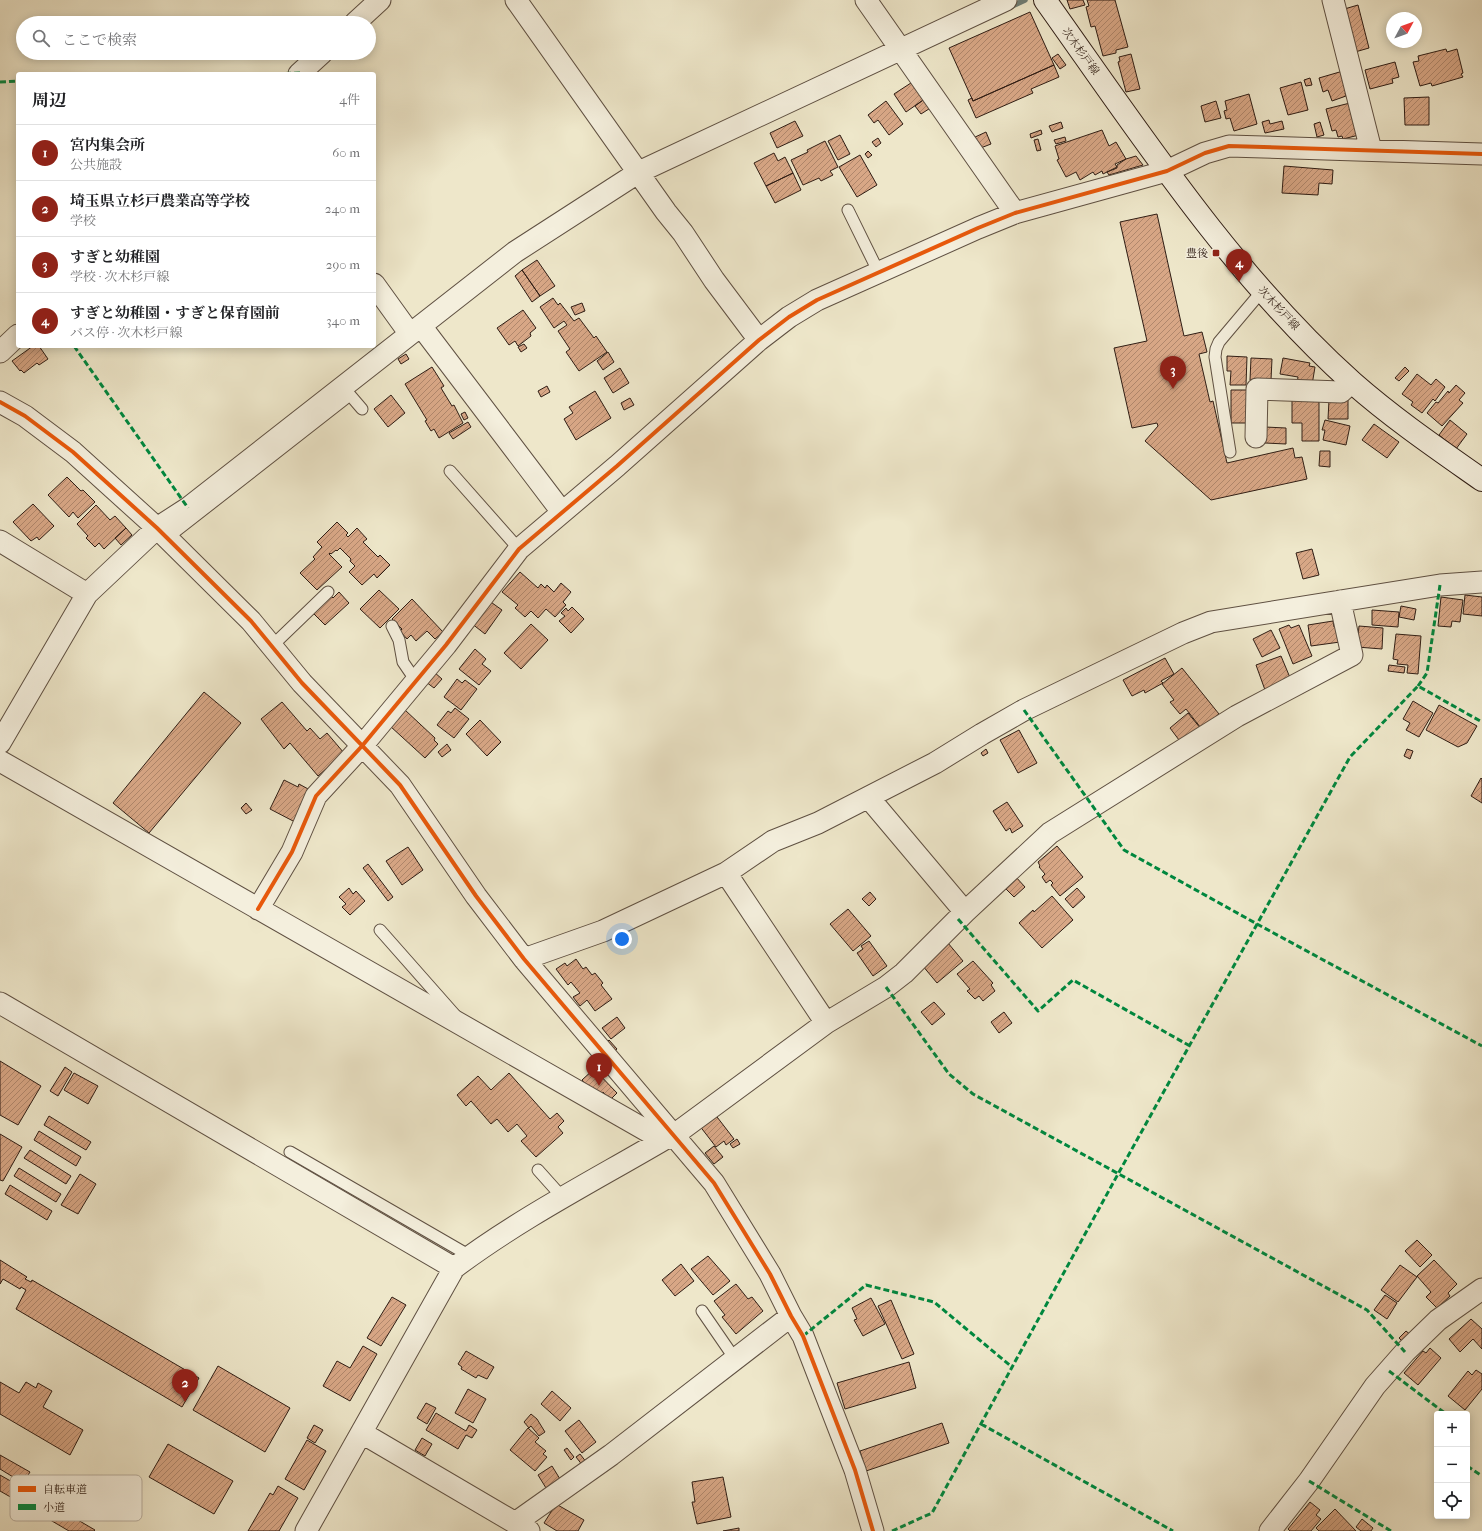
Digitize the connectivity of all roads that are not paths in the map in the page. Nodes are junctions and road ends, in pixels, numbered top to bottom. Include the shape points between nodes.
1 (380, 0) edge
2 (516, 0) edge
3 (866, 0) edge
4 (1006, 0) edge
5 (1044, 0) edge
6 (1333, 0) edge
7 (362, 16) edge
8 (900, 49) junction
9 (314, 60) edge
10 (301, 72) edge
11 (1371, 150) junction
12 (1482, 154) edge
13 (1167, 171) junction
14 (639, 172) junction
15 (848, 210) dead end
16 (1015, 213) junction
17 (879, 273) junction
18 (376, 286) edge
19 (1262, 291) junction
20 (415, 330) junction
21 (16, 337) edge
22 (759, 340) junction
23 (0, 352) edge
24 (1352, 382) junction
25 (0, 402) edge
26 (362, 409) dead end
27 (1256, 437) dead end
28 (1230, 452) dead end
29 (450, 471) dead end
30 (1482, 480) edge
31 (562, 512) junction
32 (162, 533) junction
33 (0, 541) edge
34 (519, 549) junction
35 (1482, 582) edge
36 (328, 592) dead end
37 (87, 594) junction
38 (1340, 601) junction
39 (392, 626) dead end
40 (272, 646) junction
41 (416, 681) junction
42 (0, 743) edge
43 (362, 746) junction
44 (0, 760) edge
45 (869, 798) junction
46 (726, 873) junction
47 (258, 909) junction
48 (965, 912) junction
49 (380, 930) dead end
50 (524, 960) junction
51 (0, 1003) edge
52 (826, 1023) junction
53 (468, 1028) junction
54 (669, 1137) junction
55 (290, 1152) dead end
56 (538, 1170) dead end
57 (563, 1198) junction
58 (462, 1262) junction
59 (1482, 1289) edge
60 (702, 1311) dead end
61 (791, 1316) junction
62 (735, 1359) junction
63 (362, 1433) junction
64 (522, 1527) edge
65 (306, 1531) edge
66 (873, 1531) edge
67 (1270, 1531) edge

1 - 7 street
2 - 14 street
3 - 8 street
4 - 8 street
5 - 13 main road, 次木杉戸線
6 - 11 street
8 - 14 street
8 - 16 street
9 - 10 street
11 - 12 street
11 - 13 street via 1228,146 1205,153
13 - 16 street
13 - 19 main road, 次木杉戸線
14 - 20 street via 515,252
14 - 22 street
15 - 17 lane
16 - 17 street
17 - 22 street via 817,300
18 - 20 street
19 - 24 main road, 次木杉戸線
19 - 28 lane via 1216,349 1215,357
20 - 31 street
20 - 32 street via 188,508
21 - 23 street
22 - 31 street
24 - 27 street via 1341,392 1257,389
24 - 30 main road, 次木杉戸線 via 1405,426
25 - 32 street via 25,416 73,452
26 - 32 lane via 350,395
29 - 34 lane
31 - 34 street
32 - 37 street
32 - 40 street via 251,621
33 - 37 street
34 - 41 street
35 - 38 street via 1440,585
36 - 40 lane
37 - 42 street
38 - 45 street via 1211,622 1183,633 1024,710 935,763
38 - 48 street via 1352,655 1237,716 1050,833
39 - 41 lane via 399,640 403,662
40 - 43 street via 302,683
41 - 43 street
43 - 47 street via 316,796 292,852
43 - 50 street via 400,785 476,896
44 - 47 street
45 - 46 street via 773,841
45 - 48 street
46 - 50 street via 603,931
46 - 52 street
47 - 53 street
48 - 52 street via 886,988
49 - 53 lane
50 - 54 street
51 - 58 street
52 - 54 street
53 - 54 street
54 - 57 street
54 - 61 street via 714,1183 770,1274
55 - 58 lane
56 - 57 lane
57 - 58 street via 483,1246
58 - 63 street
59 - 67 street via 1438,1320 1375,1386 1309,1481
60 - 62 lane
61 - 62 street
61 - 66 street via 803,1336 855,1470
62 - 64 street
63 - 64 street
63 - 65 street

